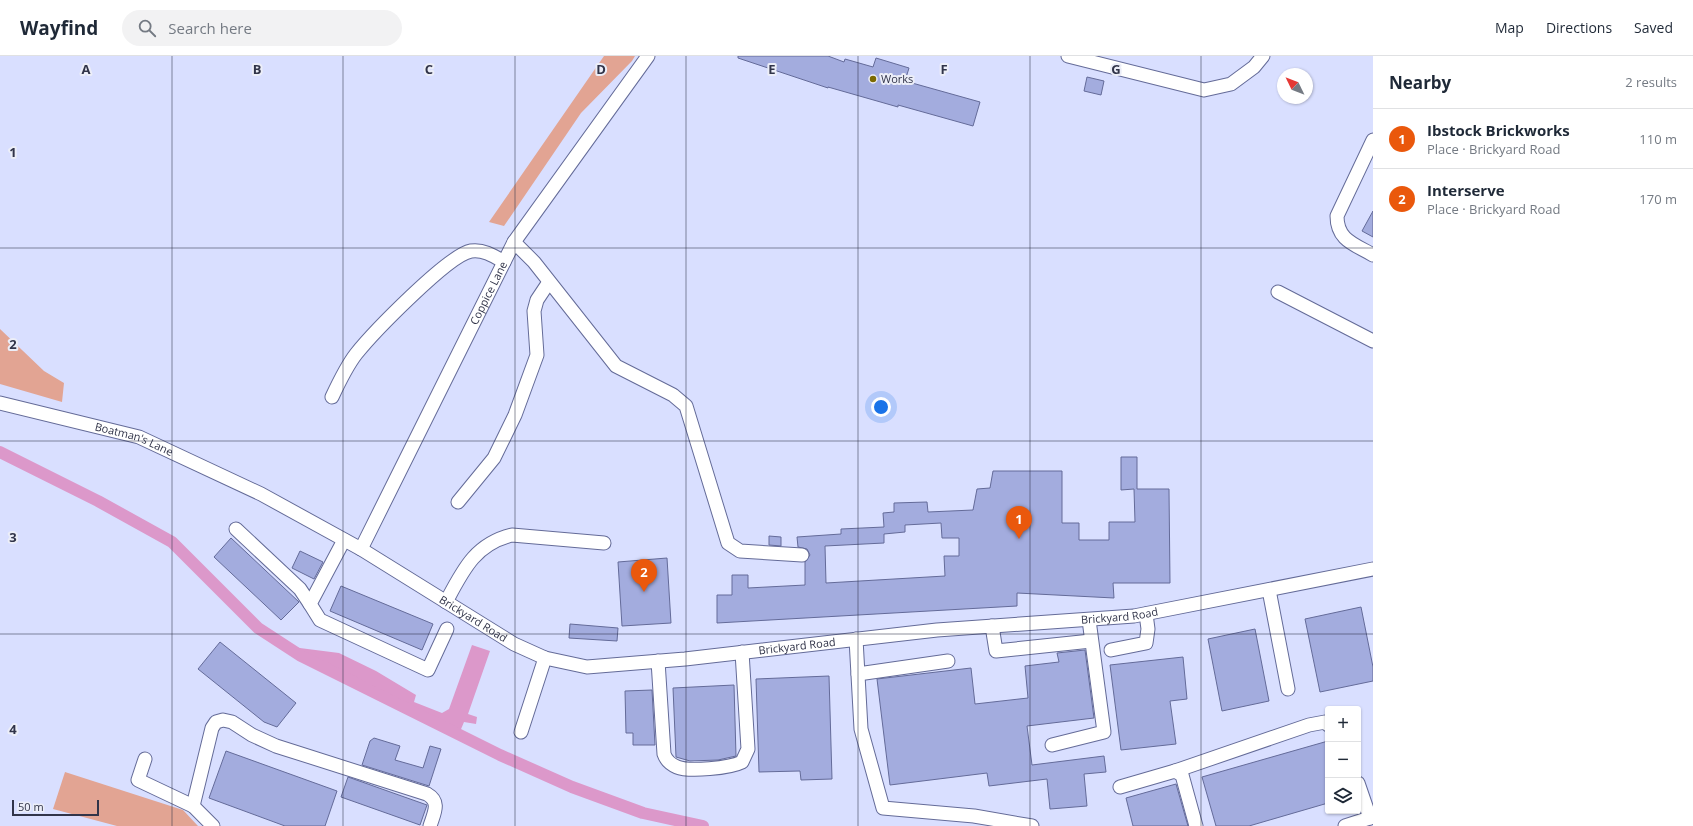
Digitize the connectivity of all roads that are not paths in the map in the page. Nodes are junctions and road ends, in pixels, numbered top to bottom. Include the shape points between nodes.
1 (1068, 56) edge
2 (1263, 56) edge
3 (646, 59) edge
4 (1373, 140) edge
5 (514, 242) junction
6 (1373, 255) edge
7 (504, 262) junction
8 (550, 282) junction
9 (1278, 292) dead end
10 (1373, 342) edge
11 (332, 397) dead end
12 (0, 403) edge
13 (261, 494) joint
14 (458, 502) dead end
15 (236, 529) dead end
16 (344, 540) junction
17 (604, 543) dead end
18 (361, 549) junction
19 (802, 555) dead end
20 (1373, 569) edge
21 (1269, 590) junction
22 (446, 602) junction
23 (310, 604) junction
24 (1146, 614) junction
25 (1089, 620) junction
26 (992, 626) junction
27 (447, 629) dead end
28 (856, 639) junction
29 (1091, 641) junction
30 (1111, 650) dead end
31 (742, 652) junction
32 (545, 658) junction
33 (658, 661) junction
34 (948, 662) dead end
35 (858, 674) junction
36 (1288, 689) dead end
37 (1325, 722) edge
38 (521, 732) dead end
39 (1052, 745) dead end
40 (145, 759) dead end
41 (1175, 771) junction
42 (1120, 787) dead end
43 (1361, 787) edge
44 (1368, 795) edge
45 (193, 806) junction
46 (1371, 817) edge
47 (213, 826) edge
48 (430, 826) edge
49 (1032, 826) edge
50 (1196, 826) edge
51 (1345, 826) edge

1 - 2 street via 1204,90 1231,84 1254,67
3 - 5 street, Coppice Lane
4 - 6 street via 1340,205 1337,227 1341,236
5 - 7 street, Coppice Lane
5 - 8 street
7 - 11 street via 479,250 469,251 439,271 409,297 367,341 344,373
7 - 18 street, Coppice Lane
8 - 14 street via 537,300 534,311 537,355 515,415 494,458
8 - 19 street via 616,366 673,395 686,406 728,542 740,551
9 - 10 street
12 - 13 street, Boatman's Lane via 139,437
13 - 16 street, Brickyard Road
15 - 23 street via 300,589
16 - 18 street, Brickyard Road
16 - 23 street
17 - 22 street via 512,535 500,538 482,548 466,566
18 - 22 street, Brickyard Road
20 - 21 street, Brickyard Road
21 - 24 street, Brickyard Road
21 - 36 street
22 - 32 street, Brickyard Road via 514,644
23 - 27 street via 320,620 428,670
24 - 25 street, Brickyard Road
24 - 30 street via 1146,643
25 - 26 street, Brickyard Road
25 - 29 street
26 - 28 street, Brickyard Road
26 - 29 street via 996,651
28 - 31 street, Brickyard Road
28 - 35 street
29 - 39 street via 1098,674 1104,732
31 - 33 street, Brickyard Road
31 - 33 street via 748,749 742,762 730,766 685,769 666,759
32 - 33 street, Brickyard Road via 587,667
32 - 38 street
34 - 35 street
35 - 49 street via 861,729 883,808 974,816
37 - 41 street via 1309,725
40 - 45 street via 138,780
41 - 42 street
41 - 50 street via 1182,775
43 - 44 street
44 - 46 street
45 - 47 street
45 - 48 street via 212,728 216,722 223,720 232,722 276,746 427,794 435,800 436,806
46 - 51 street

